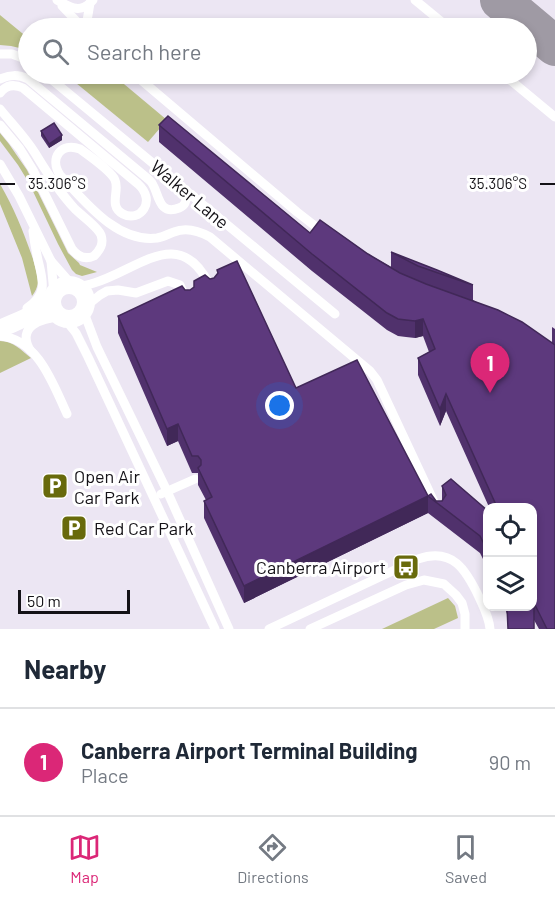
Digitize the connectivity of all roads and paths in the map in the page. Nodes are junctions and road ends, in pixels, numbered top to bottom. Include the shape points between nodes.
1 (57, 0) edge
2 (415, 0) edge
3 (92, 2) edge
4 (74, 18) edge
5 (88, 18) edge
6 (437, 18) edge
7 (0, 54) edge
8 (18, 56) edge
9 (18, 76) edge
10 (0, 80) edge
11 (34, 84) edge
12 (57, 84) edge
13 (146, 84) edge
14 (515, 84) edge
15 (0, 93) edge
16 (0, 109) edge
17 (555, 117) edge
18 (0, 125) edge
19 (0, 164) edge
20 (187, 192) junction
21 (31, 219) junction
22 (329, 237) edge
23 (51, 261) junction
24 (74, 287) junction
25 (211, 289) edge
26 (54, 295) junction
27 (188, 301) edge
28 (84, 309) junction
29 (335, 314) dead end
30 (62, 318) junction
31 (0, 324) edge
32 (0, 329) edge
33 (0, 336) edge
34 (31, 352) junction
35 (67, 414) dead end
36 (195, 479) dead end
37 (166, 491) junction
38 (154, 498) junction
39 (439, 512) edge
40 (215, 629) edge
41 (229, 629) edge
42 (269, 629) edge
43 (310, 629) edge
44 (465, 629) edge
45 (490, 629) edge

1 - 3 lane via 70,8
1 - 4 lane
2 - 6 lane
3 - 5 lane
7 - 8 lane
9 - 10 lane
11 - 20 lane via 147,178 161,204 172,209 182,207
12 - 20 lane, Walker Lane
13 - 22 lane
14 - 17 lane
15 - 39 lane via 11,86 23,88 145,191 147,203 143,211 123,214 115,202 113,176 80,149 65,147 58,154 56,170 117,228 135,237 161,237 182,230 210,237 370,370
16 - 18 lane via 63,195 99,231 102,246 94,256 84,258 72,249 33,170
19 - 21 lane
20 - 29 lane, Walker Lane
21 - 23 lane
21 - 31 lane via 42,290 33,304
23 - 24 lane
23 - 26 lane
24 - 25 lane via 94,284 152,257 171,254 196,263
24 - 26 street via 62,287
24 - 28 street via 85,297
26 - 30 street via 53,308
26 - 32 street via 40,310
27 - 28 lane via 180,285 168,281 136,293 107,291
28 - 30 street via 76,317
28 - 37 lane via 97,347
30 - 34 lane via 42,320 30,328 26,339
30 - 38 lane via 80,342
33 - 34 lane via 15,339
34 - 35 lane via 49,374
36 - 37 lane
37 - 38 lane
37 - 41 lane
38 - 40 lane
42 - 45 lane via 429,556 453,560 465,570
43 - 44 lane via 424,580 444,584 456,595 465,614

